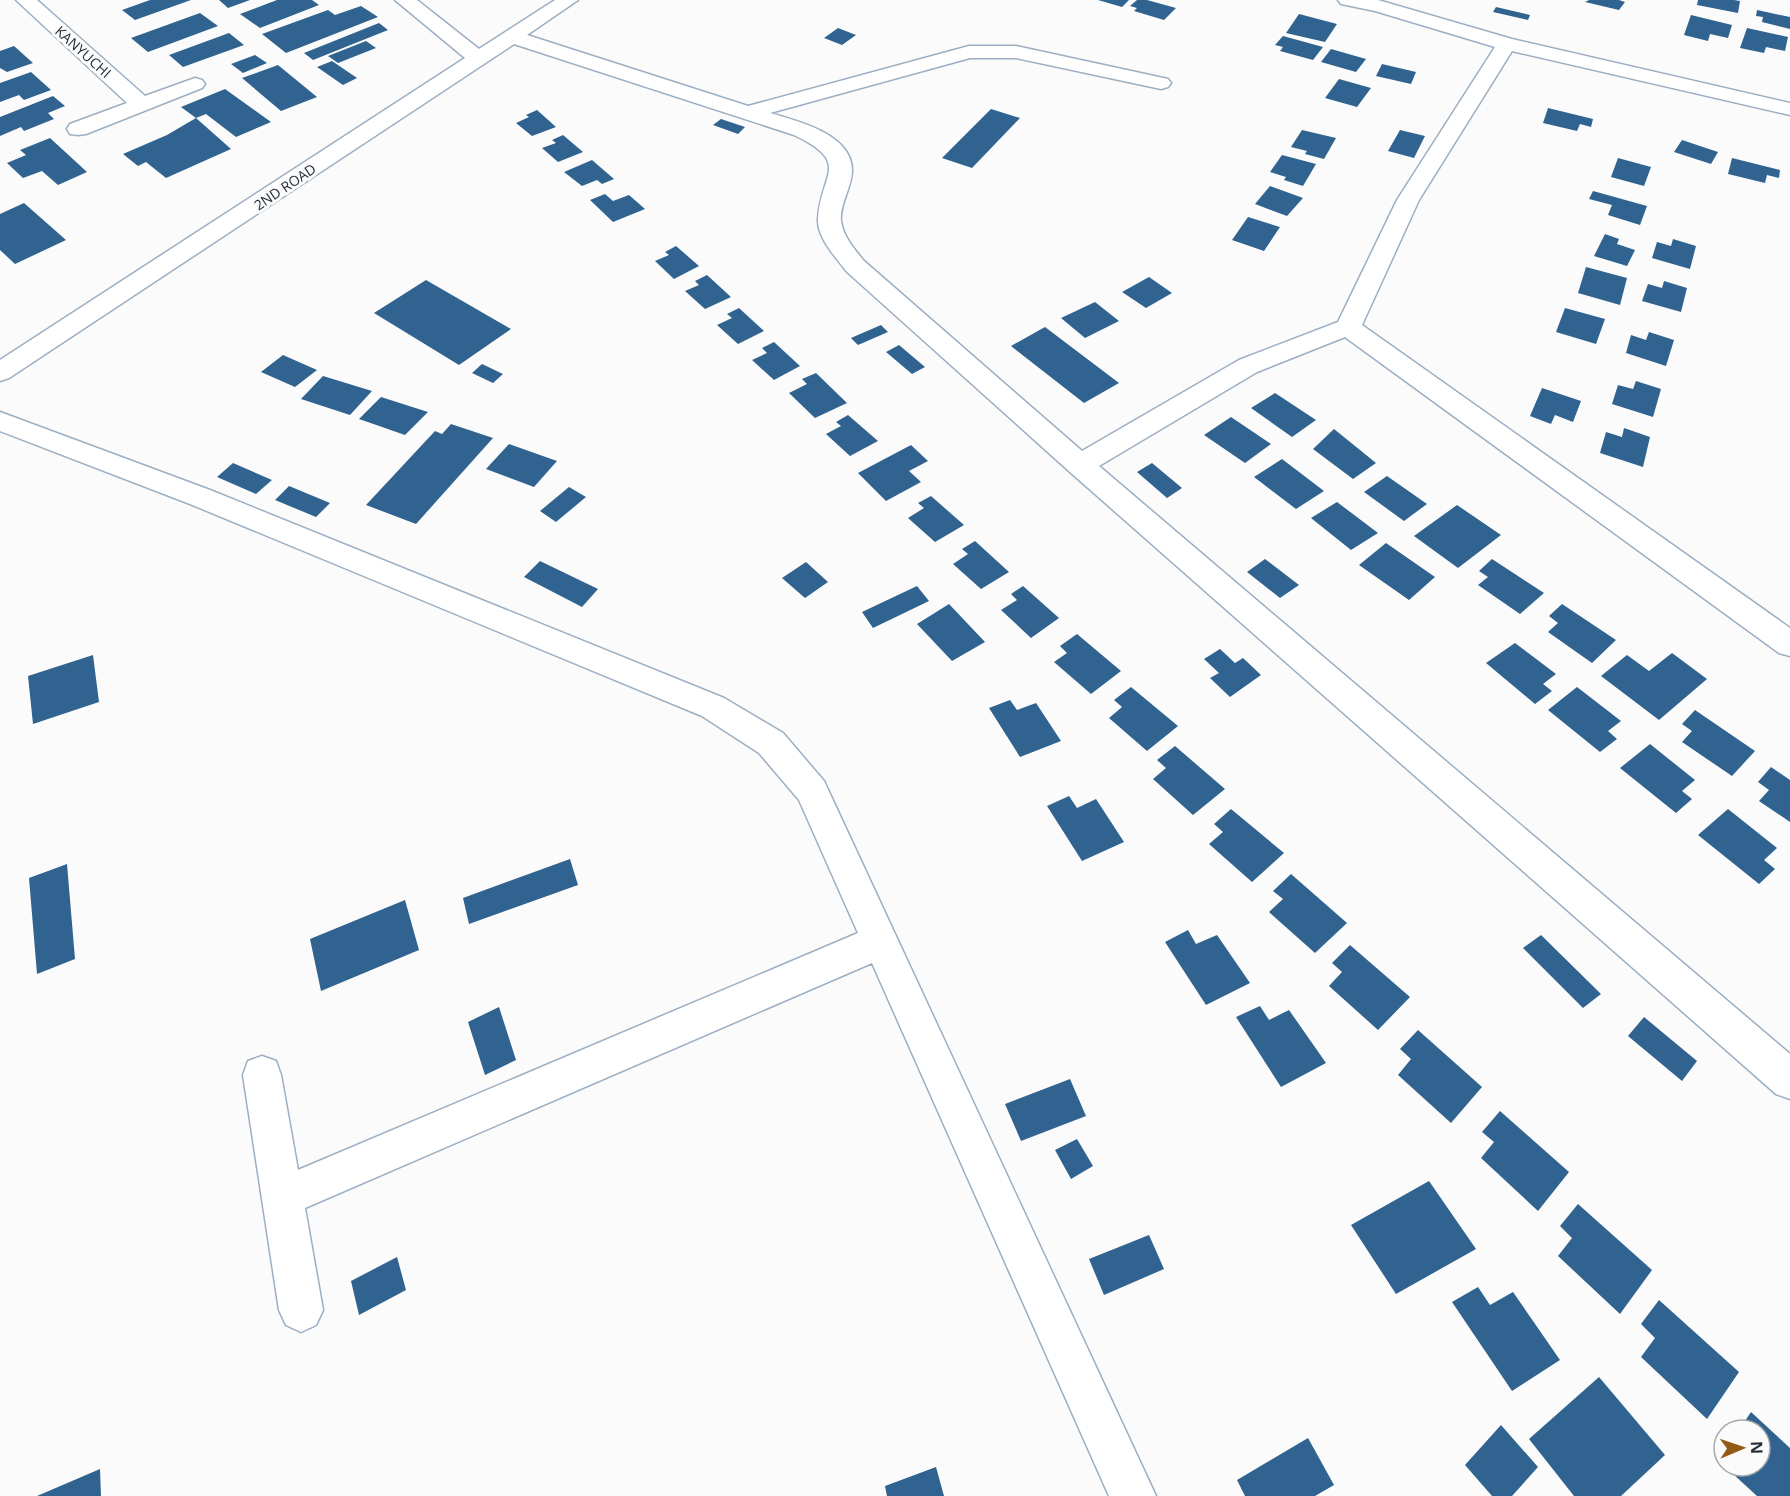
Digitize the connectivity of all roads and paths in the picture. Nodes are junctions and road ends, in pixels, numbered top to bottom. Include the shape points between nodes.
1 (405, 0) edge
2 (568, 0) edge
3 (1348, 0) edge
4 (17, 1) edge
5 (512, 37) junction
6 (1507, 44) junction
7 (478, 59) junction
8 (1161, 83) dead end
9 (195, 84) dead end
10 (141, 105) junction
11 (1790, 109) edge
12 (746, 113) junction
13 (78, 129) dead end
14 (1348, 327) junction
15 (0, 372) edge
16 (0, 421) edge
17 (1080, 465) junction
18 (1786, 636) edge
19 (879, 942) junction
20 (262, 1075) dead end
21 (1790, 1080) edge
22 (283, 1197) junction
23 (301, 1310) dead end
24 (1127, 1494) edge

1 - 7 street
2 - 5 street, 2ND ROAD
3 - 6 street
4 - 10 street, KANYUCHI
5 - 7 street, 2ND ROAD
5 - 12 street
6 - 11 street
6 - 14 street via 1408,200
7 - 15 street, 2ND ROAD
8 - 12 street via 1016,52 969,52
9 - 10 street
10 - 13 street
12 - 17 street via 824,140 837,155 840,170 829,220 837,243 855,266
14 - 17 street via 1248,366
14 - 18 street
16 - 19 street via 200,497 713,707 771,743 812,791
17 - 21 street
19 - 22 street
19 - 24 street
20 - 22 street
22 - 23 street

